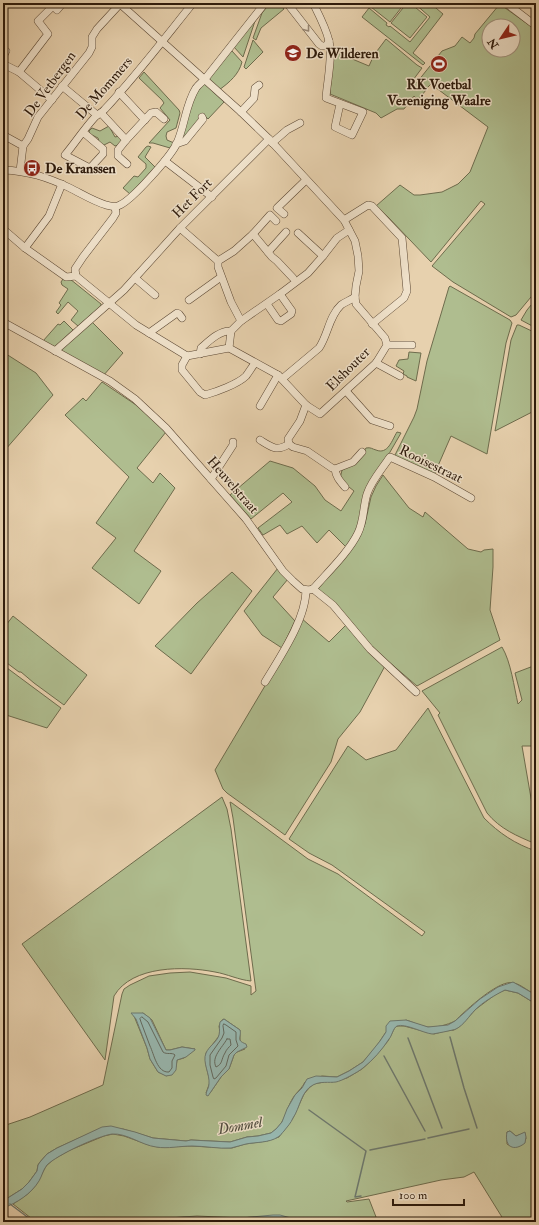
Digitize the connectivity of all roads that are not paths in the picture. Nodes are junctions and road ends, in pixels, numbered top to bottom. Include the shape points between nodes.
1 (63, 3) edge
2 (120, 3) edge
3 (193, 3) edge
4 (265, 3) edge
5 (287, 3) edge
6 (313, 3) edge
7 (506, 3) edge
8 (536, 26) edge
9 (162, 40) junction
10 (329, 41) junction
11 (3, 64) edge
12 (19, 72) junction
13 (205, 79) junction
14 (259, 85) dead end
15 (62, 86) junction
16 (119, 92) junction
17 (52, 100) junction
18 (340, 104) junction
19 (241, 112) junction
20 (99, 114) junction
21 (202, 117) dead end
22 (145, 120) junction
23 (164, 120) dead end
24 (300, 123) dead end
25 (82, 132) junction
26 (3, 135) edge
27 (126, 140) junction
28 (270, 141) junction
29 (176, 144) junction
30 (23, 146) junction
31 (165, 161) junction
32 (127, 164) dead end
33 (3, 170) edge
34 (20, 171) junction
35 (306, 180) junction
36 (62, 184) junction
37 (212, 198) junction
38 (115, 207) junction
39 (284, 214) dead end
40 (344, 220) junction
41 (276, 221) dead end
42 (180, 228) junction
43 (3, 230) edge
44 (349, 230) junction
45 (286, 232) dead end
46 (298, 233) dead end
47 (253, 234) junction
48 (25, 248) junction
49 (268, 252) junction
50 (323, 256) junction
51 (218, 261) junction
52 (76, 276) junction
53 (221, 277) junction
54 (135, 278) junction
55 (293, 278) dead end
56 (280, 294) junction
57 (155, 295) dead end
58 (355, 297) junction
59 (190, 300) dead end
60 (108, 303) junction
61 (267, 304) junction
62 (182, 318) dead end
63 (241, 321) junction
64 (3, 322) edge
65 (372, 324) junction
66 (231, 331) junction
67 (150, 333) junction
68 (387, 345) junction
69 (412, 345) dead end
70 (229, 348) junction
71 (55, 351) junction
72 (200, 354) junction
73 (186, 356) junction
74 (255, 362) junction
75 (376, 363) junction
76 (400, 376) dead end
77 (280, 377) junction
78 (346, 391) junction
79 (306, 405) junction
80 (260, 406) dead end
81 (390, 426) dead end
82 (260, 440) dead end
83 (233, 442) dead end
84 (289, 444) junction
85 (362, 452) dead end
86 (336, 468) junction
87 (211, 479) junction
88 (345, 487) dead end
89 (471, 498) dead end
90 (309, 589) junction
91 (266, 682) dead end
92 (416, 692) dead end

1 - 12 street via 57,10 53,6 38,21 48,34
2 - 9 street
2 - 15 street, De Vetbergen via 97,29 92,37 89,53
3 - 9 street, De Mommers
4 - 13 street
5 -> 10 street via 319,44 326,46
6 - 10 street
7 - 8 street
9 - 13 street
9 - 16 street, De Mommers
10 - 18 street via 326,98
11 - 12 street
12 - 17 street
13 - 19 street
13 - 29 street via 197,87 189,104
14 - 19 street via 255,88 254,98
15 - 17 street, De Vetbergen
15 - 20 street
16 - 20 street, De Mommers
16 - 22 street
17 - 30 street, De Vetbergen via 38,117
18 - 18 street via 336,127 352,135 363,112
19 - 28 street
20 - 25 street, De Mommers
20 - 27 street
21 - 29 street via 203,120 186,141
22 - 23 street via 151,113 156,112
22 - 27 street
24 - 28 street, Het Fort
25 - 25 street, De Mommers via 65,155 91,167 103,154 103,149
26 - 30 street
27 - 32 street via 118,150 118,156
28 - 35 street
28 - 37 street, Het Fort
29 - 31 street
30 - 34 street
31 - 37 street
31 - 38 street via 128,200
33 - 34 street
34 - 36 street via 43,176
35 - 39 street via 277,208
35 - 40 street
36 - 38 street via 100,203
36 - 48 street via 49,216
37 - 42 street, Het Fort
38 - 52 street via 116,213 83,257 75,270
40 - 44 street
40 - 65 street via 368,205 372,206 402,238 407,291 404,298
41 - 47 street via 270,215
42 - 51 street
42 - 54 street, Het Fort
43 - 48 street
44 - 50 street via 336,238
44 - 58 street via 355,241 358,256 359,271
45 - 49 street
46 - 50 street
47 - 49 street
47 - 51 street
48 - 52 street via 66,277
49 - 55 street
50 - 56 street via 308,273
51 - 53 street
52 - 60 street
53 - 59 street
53 - 63 street via 230,302
54 - 57 street
54 - 60 street, Het Fort
56 - 61 street
56 - 61 street via 292,314 281,321 278,320
58 - 65 street, Elshouter via 356,304
58 - 77 street via 337,310 319,348
60 - 67 street
60 - 71 street, Het Fort
61 - 63 street
62 - 67 street via 177,313
63 - 66 street
64 - 71 street, Heuvelstraat
65 - 68 street, Elshouter via 385,338
66 - 70 street
66 - 72 street via 225,330 208,342 201,348
67 - 73 street
68 - 69 street
68 - 75 street, Elshouter
70 - 72 street
70 - 74 street
71 - 87 street, Heuvelstraat via 135,399 166,428
72 - 73 street
73 - 74 street via 182,370 205,395 239,381 246,376
74 - 77 street
75 - 76 street
75 - 78 street, Elshouter
77 - 79 street
77 - 80 street
78 - 79 street, Elshouter via 320,414
78 - 81 street via 372,420
79 - 84 street via 300,421 288,439
82 - 84 street via 277,448
83 - 87 street
84 - 86 street
85 - 86 street via 353,462
86 - 88 street via 338,480
87 - 90 street, Heuvelstraat via 246,519 283,571 302,589
89 - 90 street, Rooisestraat via 434,477 390,457 370,487 361,526 351,546
90 - 91 street via 298,622
90 - 92 street, Heuvelstraat via 332,605 370,649

